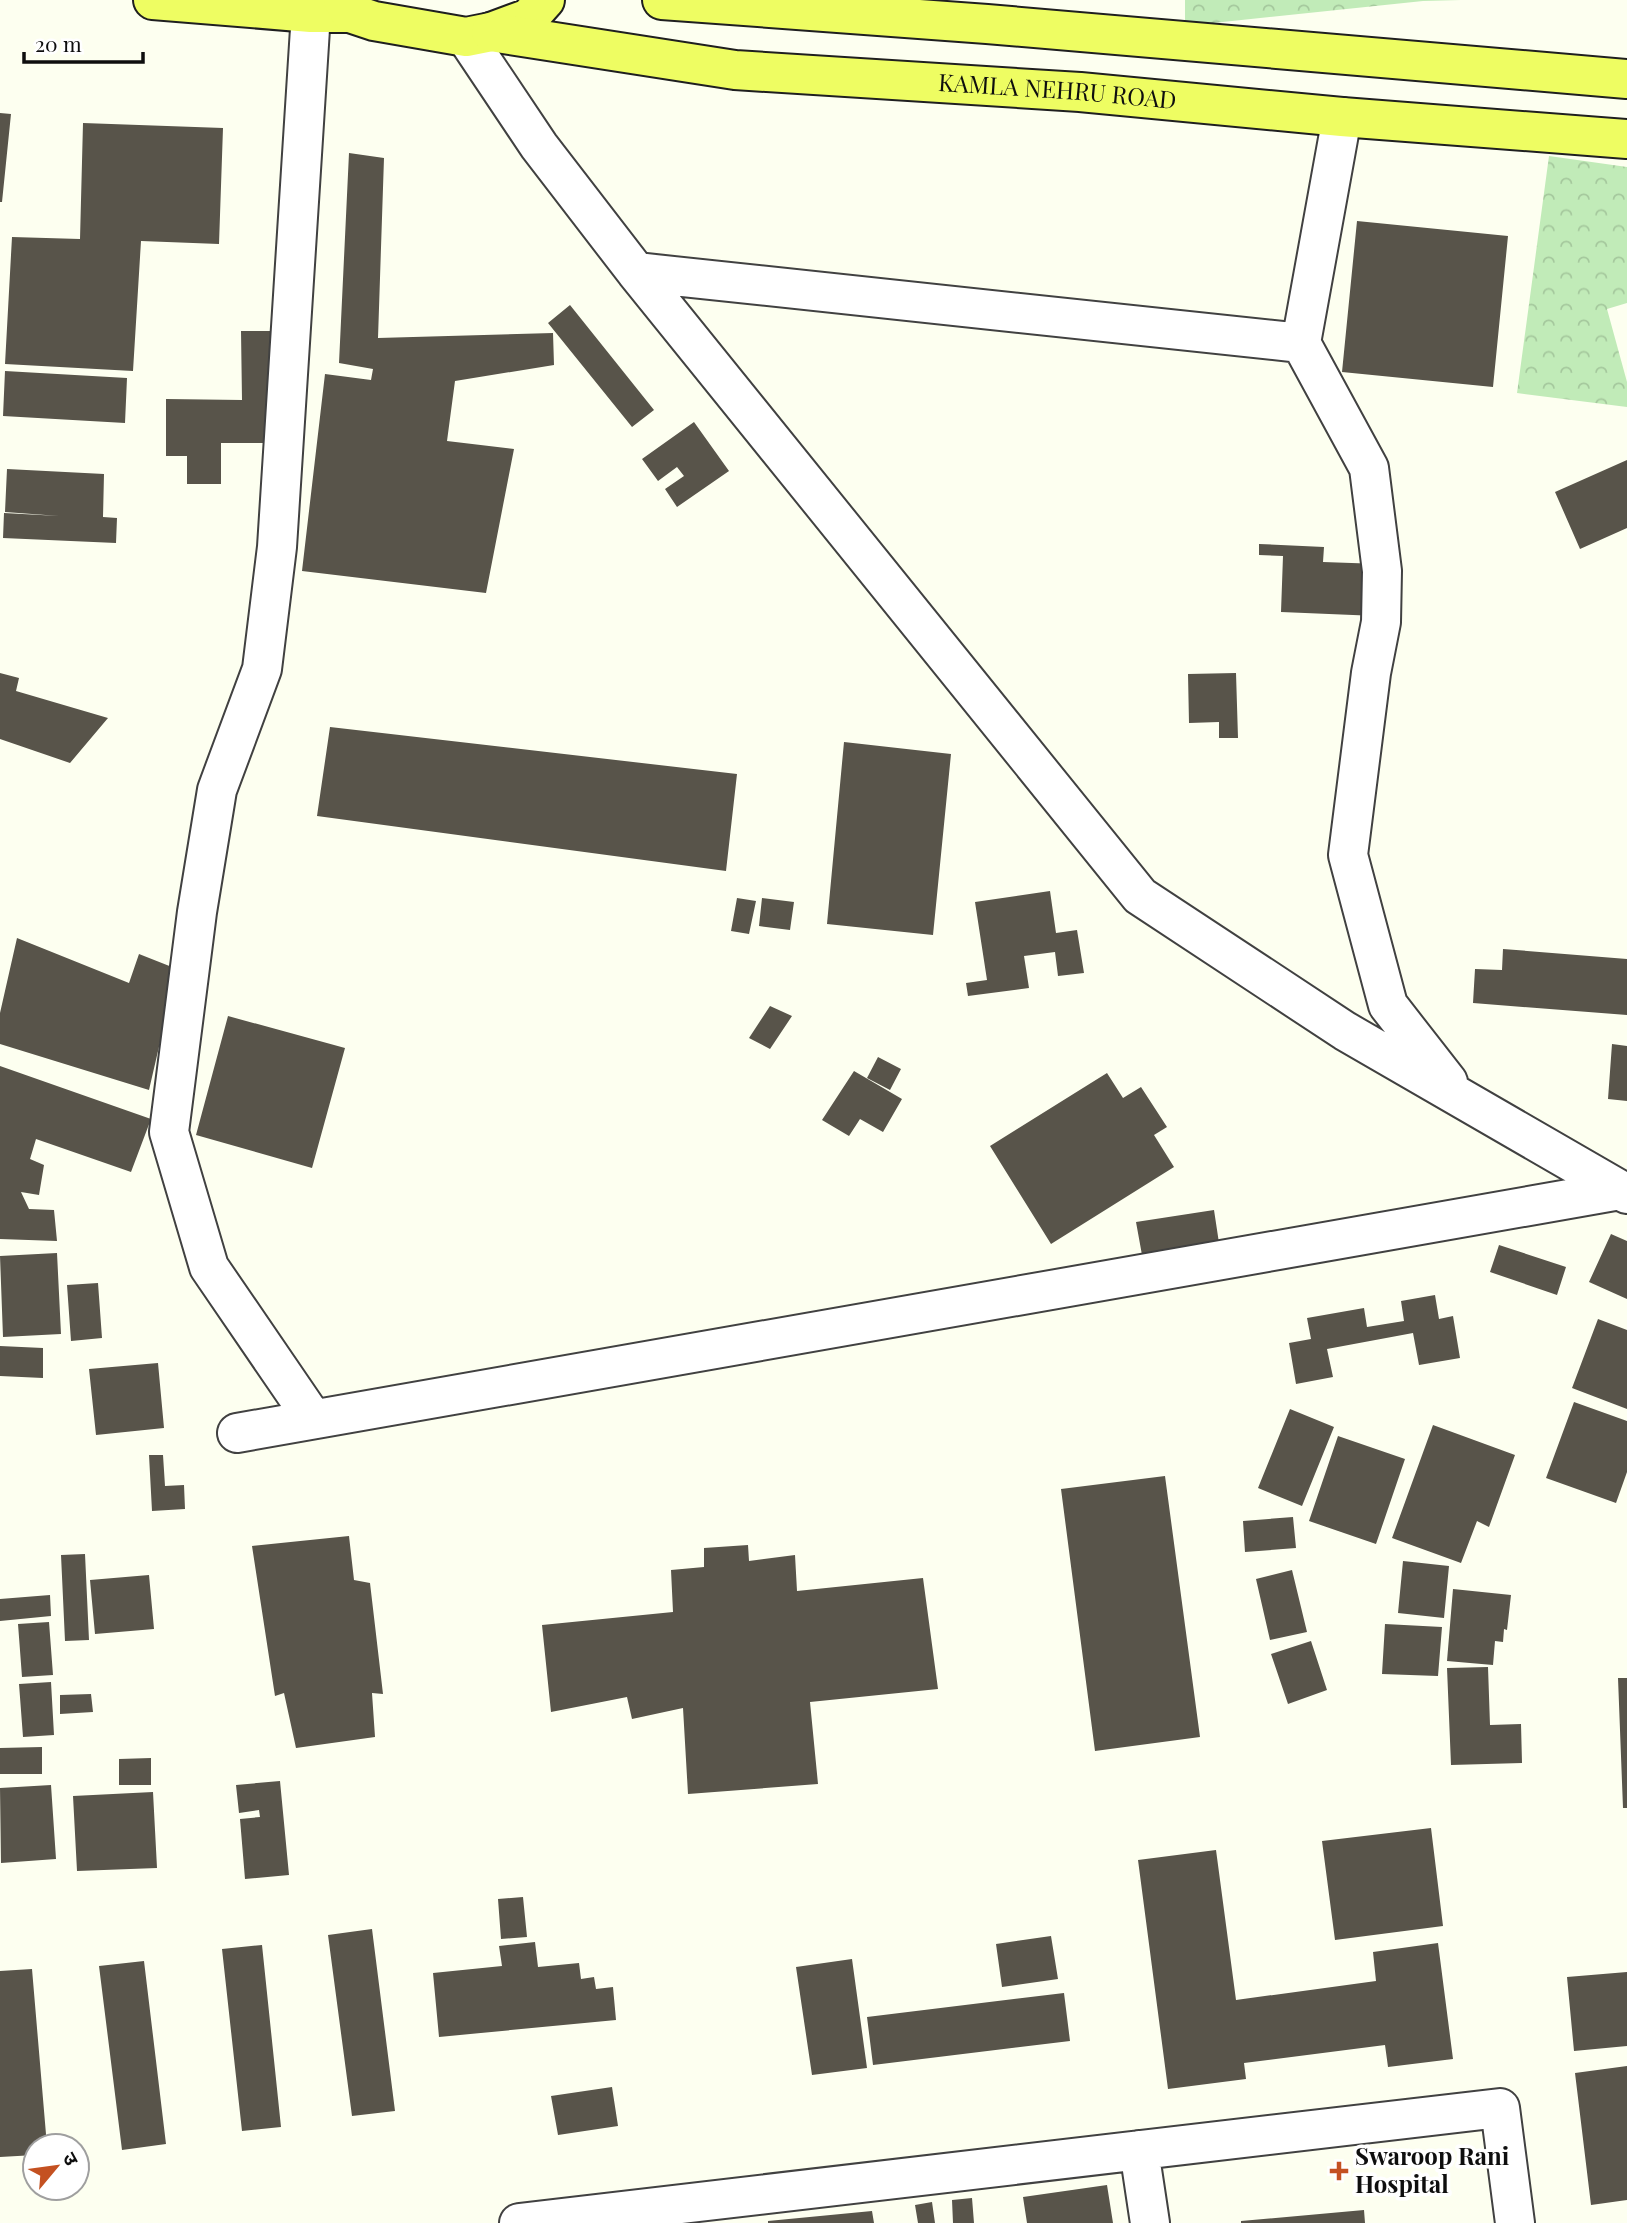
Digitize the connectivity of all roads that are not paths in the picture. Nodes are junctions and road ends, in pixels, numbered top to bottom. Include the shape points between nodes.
1 (153, 0) edge
2 (545, 0) edge
3 (662, 0) edge
4 (335, 8) edge
5 (478, 34) junction
6 (1627, 79) edge
7 (1342, 117) junction
8 (1627, 139) edge
9 (636, 272) junction
10 (1301, 343) junction
11 (1462, 1098) junction
12 (1623, 1192) edge
13 (313, 1419) junction
14 (237, 1433) dead end
15 (1139, 2150) junction
16 (700, 2213) edge
17 (519, 2223) edge
18 (1150, 2223) edge
19 (1515, 2223) edge

1 - 4 main road
2 - 5 main road via 529,18
3 - 6 main road
4 - 5 main road, KAMLA NEHRU ROAD via 374,21
4 - 13 street via 262,669 217,790 169,1132 209,1268
5 - 7 main road, KAMLA NEHRU ROAD via 735,70 1080,92
5 - 9 street via 539,146
7 - 8 main road, KAMLA NEHRU ROAD
7 - 10 street
9 - 10 street
9 - 11 street via 1140,896 1345,1031
10 - 11 street via 1368,468 1382,571 1381,622 1348,855 1388,1005
11 - 12 street
12 - 13 street
13 - 14 street
15 - 16 street
15 - 18 street
15 - 19 street via 1500,2108
16 - 17 street

